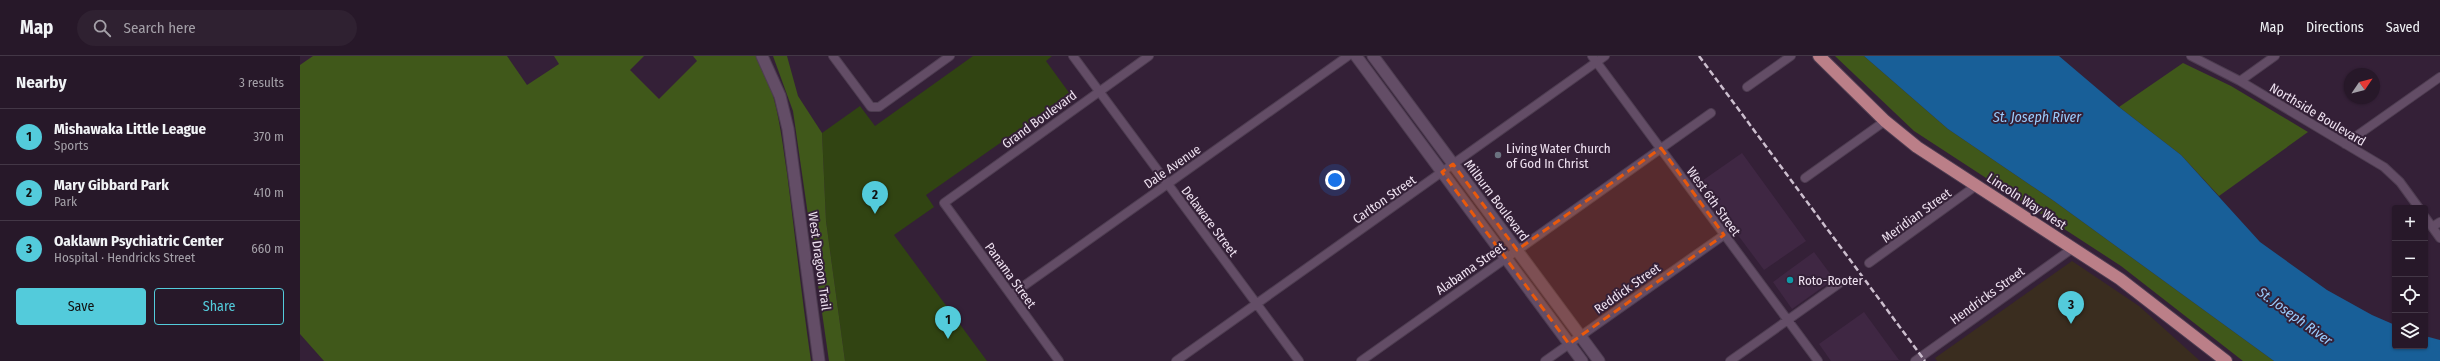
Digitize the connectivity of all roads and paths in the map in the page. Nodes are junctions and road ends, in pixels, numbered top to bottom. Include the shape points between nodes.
1 (762, 56) edge
2 (833, 56) edge
3 (950, 56) edge
4 (1073, 56) edge
5 (1149, 56) edge
6 (1348, 56) edge
7 (1356, 56) edge
8 (1373, 56) edge
9 (1605, 56) edge
10 (1791, 56) edge
11 (1819, 56) edge
12 (2191, 56) edge
13 (2275, 56) edge
14 (1594, 59) edge
15 (2440, 77) edge
16 (2240, 81) junction
17 (1747, 87) dead end
18 (1099, 92) junction
19 (1711, 112) dead end
20 (1885, 121) junction
21 (2345, 144) junction
22 (1660, 148) junction
23 (1453, 164) junction
24 (1442, 172) junction
25 (1805, 178) dead end
26 (1167, 184) junction
27 (1977, 185) junction
28 (944, 203) joint
29 (2417, 205) edge
30 (2428, 221) edge
31 (2440, 222) edge
32 (2432, 227) junction
33 (1724, 235) junction
34 (2440, 238) edge
35 (2073, 248) junction
36 (1517, 250) junction
37 (1506, 258) junction
38 (1868, 263) dead end
39 (1840, 283) dead end
40 (1011, 295) junction
41 (1256, 304) junction
42 (1787, 320) junction
43 (1580, 336) junction
44 (1570, 344) junction
45 (820, 361) edge
46 (1059, 361) edge
47 (1176, 361) edge
48 (1299, 361) edge
49 (1361, 361) edge
50 (1545, 361) edge
51 (1582, 361) edge
52 (1599, 361) edge
53 (1730, 361) edge
54 (1818, 361) edge
55 (1915, 361) edge
56 (2226, 361) edge

1 - 45 street, West Dragoon Trail via 780,96 793,164
2 - 3 street via 875,108
4 - 18 street, Delaware Street
5 - 18 street, Grand Boulevard
6 - 26 street, Dale Avenue
7 - 24 street, Milburn Boulevard
8 - 23 street, Milburn Boulevard
9 - 14 street, Carlton Street
10 - 17 street
11 - 20 main road, Lincoln Way West
12 - 16 street, Northside Boulevard
13 - 16 street
14 - 22 street, West 6th Street
14 - 23 street, Carlton Street
15 - 21 street
16 - 21 street, Northside Boulevard
18 - 26 street, Delaware Street
18 - 28 street, Grand Boulevard
19 - 22 street, Alabama Street
20 - 25 street
20 - 27 main road, Lincoln Way West via 1917,147
21 - 29 street, Northside Boulevard via 2391,173
22 - 33 street, West 6th Street
22 - 36 street, Alabama Street
23 - 24 street, Carlton Street
23 - 36 street, Milburn Boulevard
24 - 37 street, Milburn Boulevard
24 - 41 street, Carlton Street
26 - 40 street, Dale Avenue
26 - 41 street, Delaware Street
27 - 35 main road, Lincoln Way West
27 - 38 street, Meridian Street
28 - 40 street, Panama Street
30 - 32 street
31 - 32 street
32 - 34 street
33 - 42 street, West 6th Street
33 - 43 street, Reddick Street
35 - 55 street, Hendricks Street
35 - 56 main road, Lincoln Way West via 2139,292
36 - 37 street, Alabama Street
36 - 43 street, Milburn Boulevard
37 - 44 street, Milburn Boulevard
37 - 49 street, Alabama Street
39 - 42 street
40 - 46 street, Panama Street
41 - 47 street, Carlton Street
41 - 48 street, Delaware Street
42 - 53 street
42 - 54 street, West 6th Street
43 - 44 street, Reddick Street
43 - 52 street, Milburn Boulevard
44 - 50 street, Reddick Street
44 - 51 street, Milburn Boulevard

